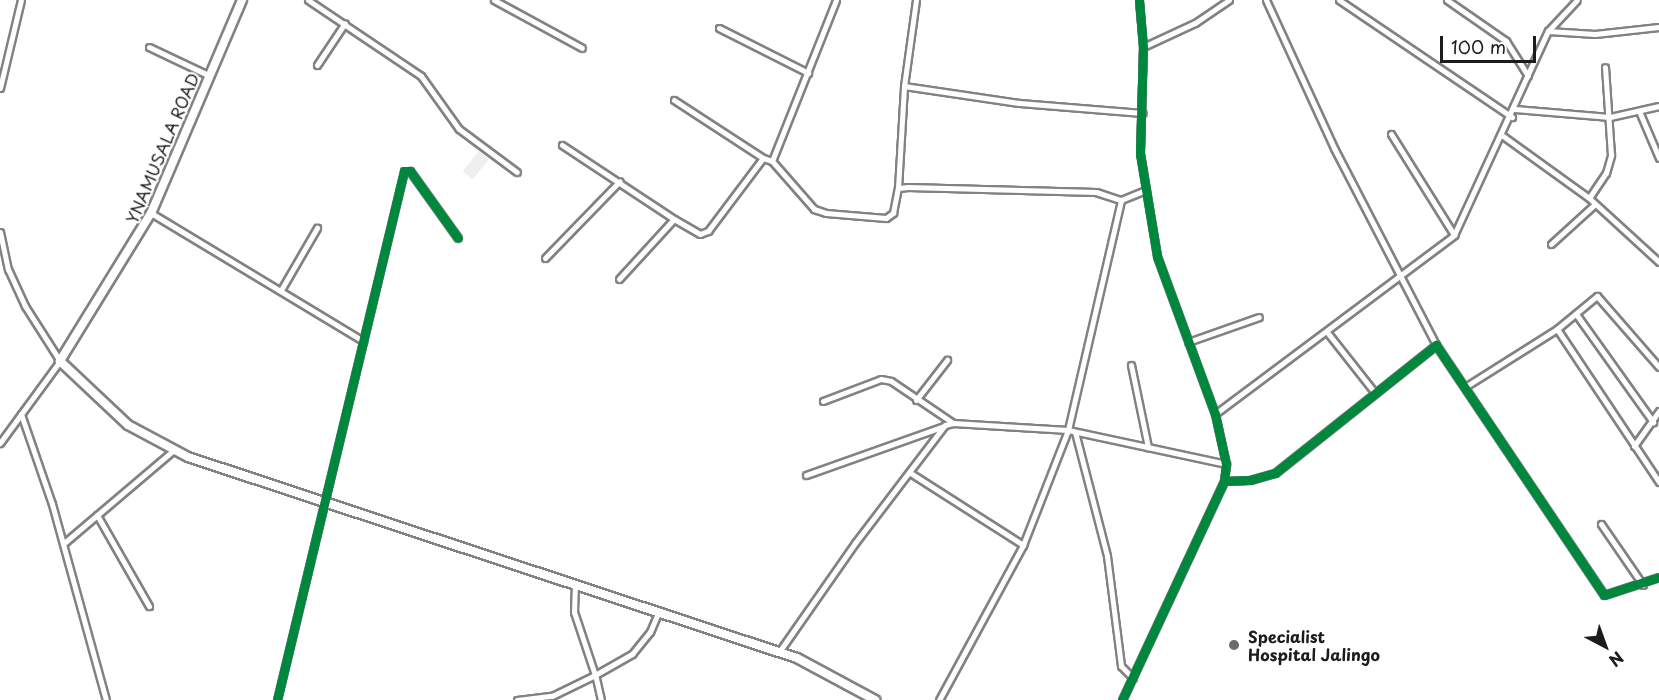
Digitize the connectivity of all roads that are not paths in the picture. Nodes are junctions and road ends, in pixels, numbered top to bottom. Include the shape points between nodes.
1 (21, 0) edge
2 (242, 0) edge
3 (308, 0) edge
4 (494, 0) edge
5 (836, 0) edge
6 (916, 0) edge
7 (1139, 0) edge
8 (1229, 0) edge
9 (1266, 0) edge
10 (1339, 0) edge
11 (1447, 0) edge
12 (1577, 0) edge
13 (345, 23) junction
14 (1659, 27) edge
15 (719, 28) dead end
16 (1548, 31) junction
17 (149, 47) dead end
18 (1143, 47) junction
19 (582, 48) dead end
20 (317, 65) dead end
21 (1605, 68) dead end
22 (808, 73) junction
23 (208, 75) junction
24 (1528, 76) junction
25 (904, 86) junction
26 (0, 88) edge
27 (674, 100) dead end
28 (1659, 106) edge
29 (1515, 109) junction
30 (1639, 111) junction
31 (1143, 113) junction
32 (1512, 117) junction
33 (1610, 117) junction
34 (1391, 134) dead end
35 (1503, 136) junction
36 (562, 145) dead end
37 (763, 158) junction
38 (1659, 158) edge
39 (772, 161) junction
40 (517, 172) dead end
41 (620, 181) junction
42 (898, 188) junction
43 (1146, 190) junction
44 (1589, 198) junction
45 (1121, 200) junction
46 (1595, 204) junction
47 (151, 213) junction
48 (674, 219) junction
49 (316, 228) dead end
50 (0, 232) edge
51 (1454, 235) junction
52 (458, 238) dead end
53 (1551, 244) dead end
54 (545, 258) dead end
55 (1659, 262) edge
56 (1401, 277) junction
57 (619, 279) dead end
58 (281, 290) junction
59 (1576, 314) junction
60 (1259, 317) dead end
61 (1557, 329) junction
62 (1327, 332) junction
63 (363, 341) junction
64 (1188, 342) junction
65 (1436, 345) junction
66 (947, 360) dead end
67 (60, 361) junction
68 (1131, 365) dead end
69 (1659, 368) edge
70 (1465, 387) junction
71 (1375, 393) junction
72 (916, 400) junction
73 (823, 401) dead end
74 (1659, 411) edge
75 (21, 414) junction
76 (1215, 414) junction
77 (1653, 422) junction
78 (953, 423) junction
79 (945, 425) junction
80 (1072, 431) junction
81 (0, 443) edge
82 (1634, 446) junction
83 (1148, 447) junction
84 (174, 450) junction
85 (1226, 464) junction
86 (912, 474) junction
87 (806, 475) dead end
88 (1224, 481) junction
89 (1659, 482) edge
90 (324, 501) junction
91 (97, 515) junction
92 (1601, 524) dead end
93 (63, 544) junction
94 (1023, 545) junction
95 (1659, 577) edge
96 (575, 584) junction
97 (1643, 585) junction
98 (149, 606) dead end
99 (658, 611) junction
100 (779, 652) junction
101 (595, 675) junction
102 (1133, 678) junction
103 (106, 700) edge
104 (277, 700) edge
105 (517, 700) edge
106 (601, 700) edge
107 (875, 700) edge
108 (939, 700) edge
109 (1122, 700) edge

1 - 26 street
2 - 23 main road, YNAMUSALA ROAD
3 - 13 street
4 - 19 street
5 - 22 street
6 - 25 street
7 - 18 street
8 - 18 street via 1195,23
9 - 56 street via 1334,148
10 - 32 street
11 - 24 street via 1506,41
12 - 16 street
13 - 20 street
13 - 40 street via 422,76 459,129
14 - 16 street via 1595,34
15 - 22 street
16 - 24 street
17 - 23 street
18 - 31 street
21 - 33 street
22 - 39 street
23 - 47 main road, YNAMUSALA ROAD
24 - 29 street
25 - 31 street via 1019,103
25 - 42 street
27 - 37 street
28 - 30 street
29 - 32 street
29 - 33 street
30 - 33 street
30 - 38 street
31 - 43 street via 1140,153
32 - 35 street
33 - 44 street via 1611,155 1606,172
34 - 51 street
35 - 44 street
35 - 51 street
36 - 41 street
37 - 39 street
37 - 48 street via 708,231 700,234
39 - 42 street via 814,208 826,213 886,218 893,213
41 - 48 street
41 - 54 street
42 - 45 street via 1096,192
43 - 45 street
43 - 64 street via 1157,256
44 - 46 street
45 - 80 street
46 - 53 street
46 - 55 street
47 - 58 street
47 - 67 main road, YNAMUSALA ROAD
48 - 57 street
49 - 58 street
50 - 67 street via 8,269 25,306
51 - 56 street
52 - 63 street via 410,171 404,171
56 - 62 street
56 - 65 street
58 - 63 street
59 - 61 street
59 - 69 street via 1597,296 1602,297
59 - 77 street
60 - 64 street
61 - 70 street
61 - 82 street
62 - 71 street
62 - 76 street
63 - 90 street
64 - 76 street
65 - 70 street
65 - 71 street
66 - 72 street
67 - 75 street
67 - 84 main road via 121,419
68 - 83 street
70 - 97 street via 1604,595
71 - 88 street via 1275,472 1250,480
72 - 73 street via 891,381 881,379
72 - 78 street
74 - 77 street
75 - 81 street
75 - 93 street
76 - 85 street
77 - 82 street
78 - 79 street
78 - 80 street
79 - 86 street
79 - 87 street
80 - 83 street
80 - 94 street
80 - 102 street via 1107,556 1121,666
82 - 89 street
83 - 85 street
84 - 90 main road
84 - 91 street
85 - 88 street
86 - 94 street
86 - 100 street via 855,543
88 - 102 street
90 - 96 main road
90 - 104 street
91 - 93 street
91 - 98 street
92 - 97 street
93 - 103 street
94 - 108 street
95 - 97 street
96 - 99 main road
96 - 101 street via 573,612
99 - 100 main road
99 - 101 street via 650,632 632,654
100 - 107 main road via 825,670
101 - 105 street via 552,696
101 - 106 street
102 - 109 street

